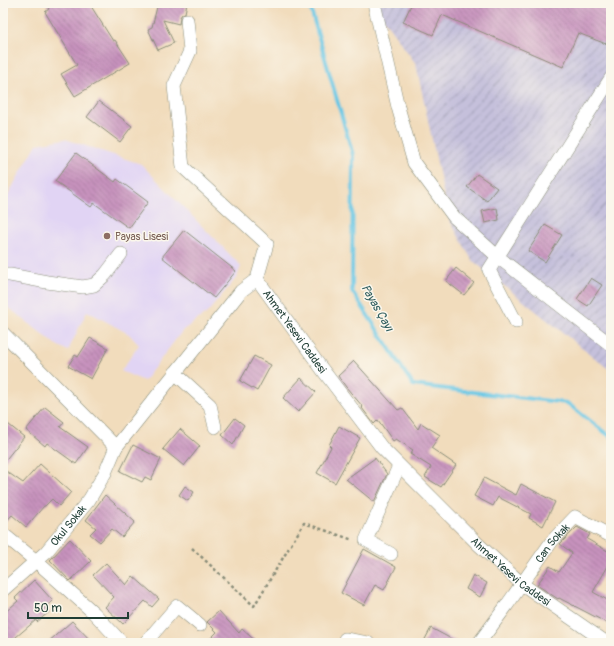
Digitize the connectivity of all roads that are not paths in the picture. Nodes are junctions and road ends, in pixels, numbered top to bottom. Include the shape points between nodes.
1 (374, 3) edge
2 (187, 20) dead end
3 (611, 78) edge
4 (121, 254) dead end
5 (498, 257) junction
6 (3, 275) edge
7 (257, 279) junction
8 (516, 322) dead end
9 (3, 333) edge
10 (611, 345) edge
11 (175, 373) junction
12 (214, 427) dead end
13 (116, 447) junction
14 (399, 466) junction
15 (3, 534) edge
16 (611, 536) edge
17 (391, 554) dead end
18 (36, 561) junction
19 (522, 584) junction
20 (3, 590) edge
21 (200, 625) dead end
22 (345, 639) dead end
23 (122, 643) edge
24 (146, 643) edge
25 (368, 643) edge
26 (479, 643) edge
27 (607, 643) edge

1 - 5 street via 414,163 454,217
2 - 7 street via 190,51 174,86 183,166 267,244
3 - 5 street
4 - 6 street via 105,275 94,284 83,287
5 - 8 street via 489,270
5 - 10 street
7 - 11 street, Ahmet Yesevi Caddesi via 241,291
7 - 14 street, Ahmet Yesevi Caddesi via 322,369 382,448
9 - 13 street
11 - 12 street via 210,405
11 - 13 street, Ahmet Yesevi Caddesi
13 - 18 street, Okul Sokak via 105,473 89,500
14 - 17 street via 366,540
14 - 19 street, Ahmet Yesevi Caddesi
15 - 18 street
16 - 19 street, Can Sokak via 574,517 552,541
18 - 20 street, Okul Sokak
18 - 23 street via 94,613
19 - 26 street
19 - 27 street, Ahmet Yesevi Caddesi
21 - 24 street via 177,606
22 - 25 street

